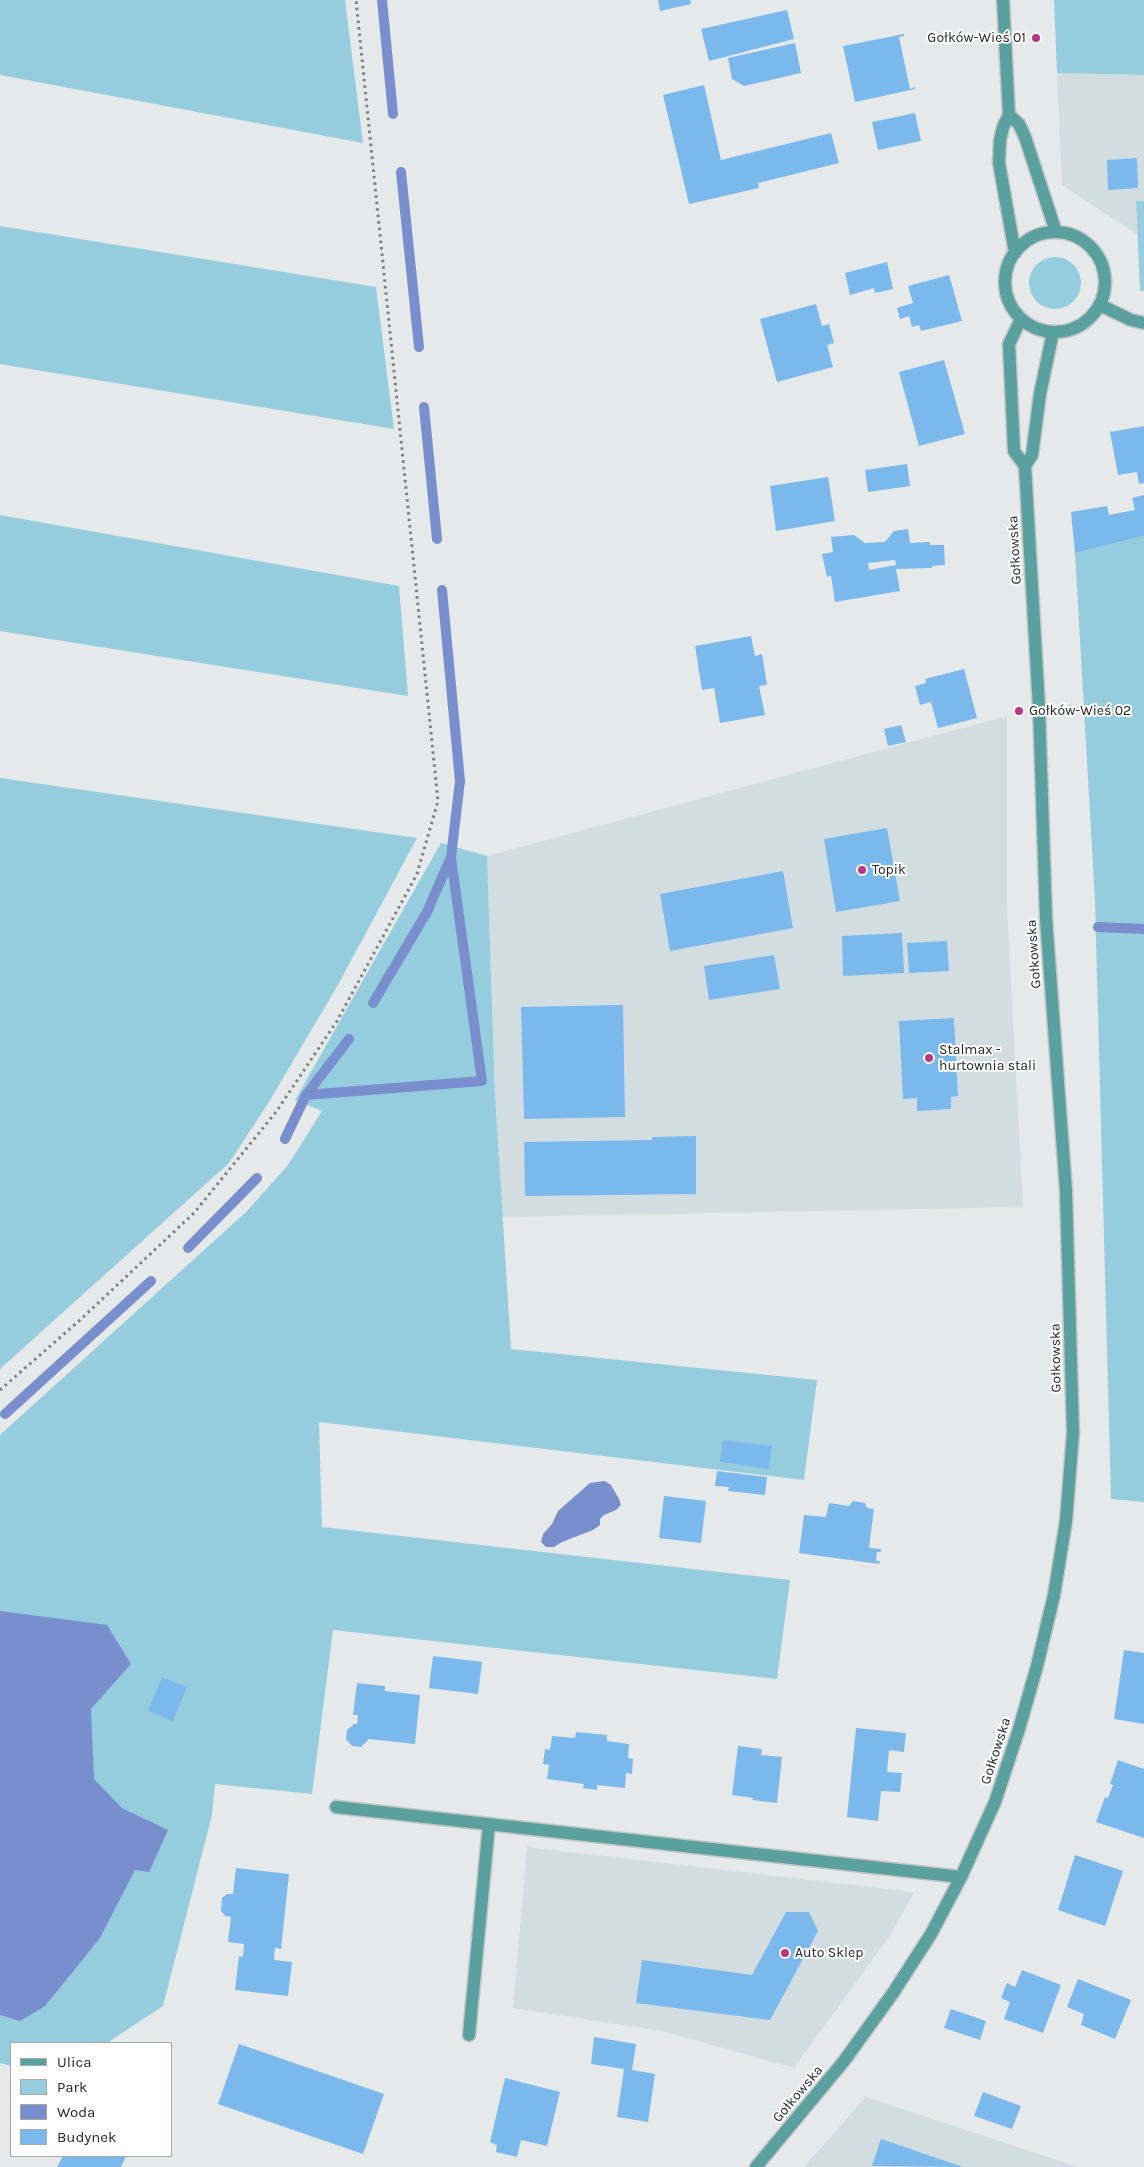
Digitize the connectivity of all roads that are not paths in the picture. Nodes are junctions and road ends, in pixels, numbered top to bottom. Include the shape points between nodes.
1 (1003, 0) edge
2 (1009, 115) junction
3 (1056, 232) junction
4 (1014, 254) junction
5 (1100, 305) junction
6 (1022, 319) junction
7 (1144, 323) edge
8 (1053, 332) junction
9 (1025, 466) junction
10 (336, 1807) dead end
11 (489, 1824) junction
12 (961, 1877) junction
13 (468, 2035) dead end
14 (756, 2167) edge

1 - 2 street
2 - 3 street via 1024,137
2 - 4 street via 1000,140 999,163
3 - 4 street via 1040,234 1025,242
3 - 5 street via 1073,235 1088,244 1098,257 1105,272 1105,289
4 - 6 street via 1006,270 1005,287 1008,301
5 - 7 street
5 - 8 street via 1076,328
6 - 8 street via 1043,331
6 - 9 street, Gołkowska via 1010,344 1014,451
8 - 9 street, Gołkowska via 1032,455
9 - 12 street, Gołkowska via 1039,708 1046,918 1066,1191 1073,1433 1066,1521 1038,1666 995,1802
10 - 11 street
11 - 12 street
11 - 13 street
12 - 14 street, Gołkowska via 931,1934 893,1994 844,2062

